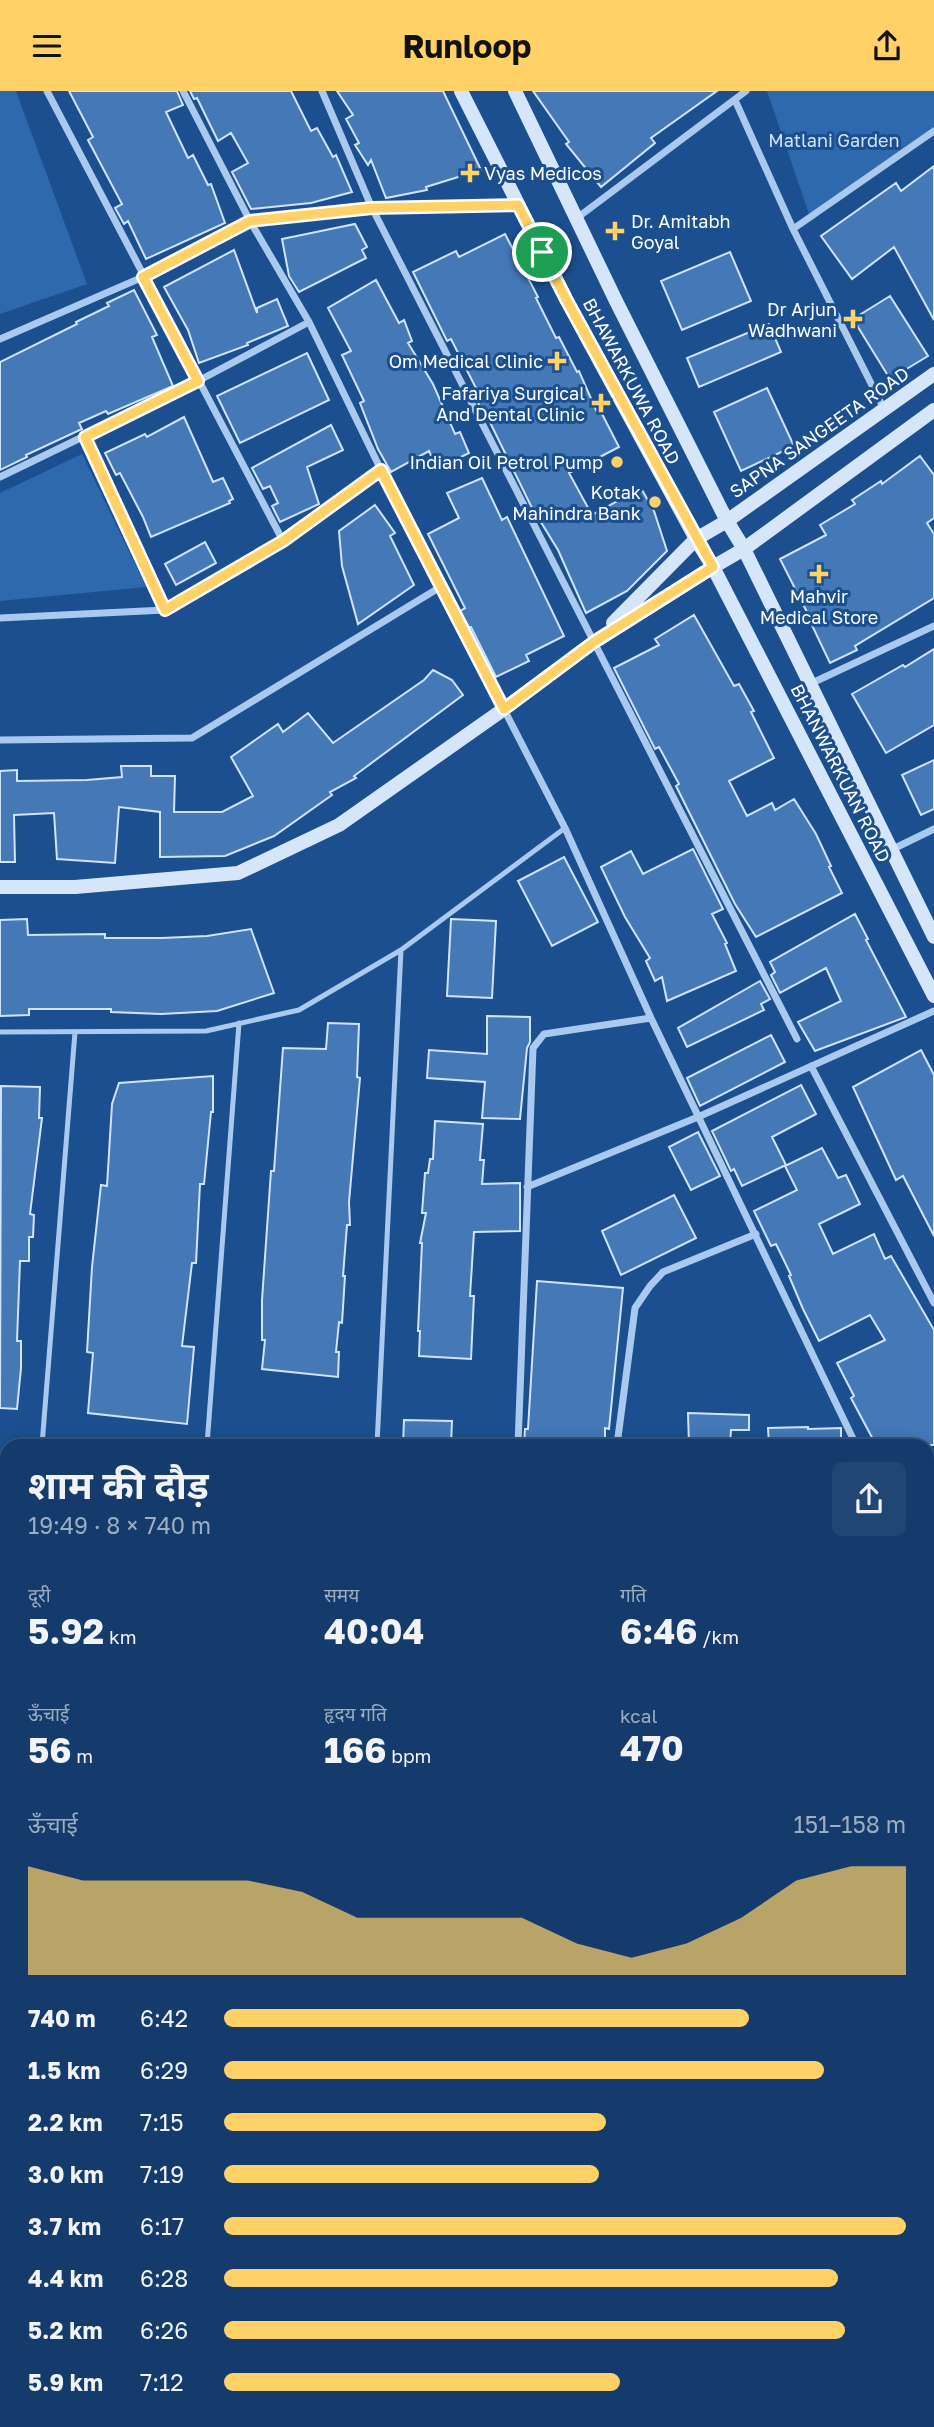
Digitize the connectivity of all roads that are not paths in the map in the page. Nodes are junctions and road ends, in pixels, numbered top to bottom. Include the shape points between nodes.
1 (47, 91) edge
2 (183, 91) edge
3 (322, 91) edge
4 (461, 91) edge
5 (515, 91) edge
6 (746, 91) edge
7 (735, 100) junction
8 (934, 131) edge
9 (518, 205) junction
10 (372, 208) junction
11 (576, 218) junction
12 (250, 221) junction
13 (793, 229) junction
14 (143, 277) junction
15 (309, 322) junction
16 (0, 339) edge
17 (934, 374) edge
18 (198, 381) junction
19 (884, 409) junction
20 (934, 410) edge
21 (85, 437) junction
22 (381, 470) junction
23 (0, 477) edge
24 (727, 521) junction
25 (696, 539) junction
26 (283, 541) junction
27 (744, 549) junction
28 (713, 567) junction
29 (442, 586) junction
30 (165, 610) junction
31 (0, 618) edge
32 (934, 626) edge
33 (594, 642) junction
34 (812, 683) junction
35 (504, 709) junction
36 (0, 740) edge
37 (565, 828) junction
38 (934, 829) edge
39 (890, 850) junction
40 (0, 887) edge
41 (934, 937) edge
42 (401, 950) junction
43 (934, 996) edge
44 (934, 1011) edge
45 (651, 1018) junction
46 (239, 1023) junction
47 (0, 1032) edge
48 (75, 1032) junction
49 (797, 1039) dead end
50 (811, 1066) junction
51 (698, 1117) junction
52 (527, 1187) junction
53 (756, 1234) junction
54 (934, 1303) edge
55 (42, 1439) edge
56 (207, 1439) edge
57 (377, 1439) edge
58 (518, 1439) edge
59 (618, 1439) edge
60 (853, 1439) edge

1 - 14 street
2 - 12 street
3 - 10 street
4 - 9 main road, BHAWARKUWA ROAD
5 - 11 main road, BHAWARKUWA ROAD
6 - 7 street
7 - 11 street
7 - 13 street
8 - 13 street
9 - 10 street
9 - 25 main road, BHAWARKUWA ROAD
10 - 12 street
10 - 33 street
11 - 24 main road, BHAWARKUWA ROAD
12 - 14 street
12 - 15 street
13 - 19 street
14 - 16 street
14 - 18 street
15 - 18 street
15 - 22 street
17 - 19 main road, SAPNA SANGEETA ROAD
18 - 21 street
18 - 26 street
19 - 24 main road, SAPNA SANGEETA ROAD
20 - 27 main road
21 - 23 street
21 - 30 street
22 - 26 street
22 - 29 street
24 - 25 main road, SAPNA SANGEETA ROAD
24 - 27 main road, BHAWARKUWA ROAD
25 - 28 main road, BHAWARKUWA ROAD
25 - 33 main road, SAPNA SANGEETA ROAD
26 - 30 street
27 - 28 main road
27 - 34 main road, BHANWARKUAN ROAD
28 - 33 main road
28 - 43 main road, BHANWARKUAN ROAD
29 - 35 street
29 - 36 street via 192,738
30 - 31 street
32 - 34 street
33 - 35 main road
33 - 49 street
34 - 39 main road, BHANWARKUAN ROAD
35 - 37 street
35 - 40 main road via 339,825 238,873 75,887
37 - 42 lane
37 - 45 street
38 - 39 street
39 - 41 main road, BHANWARKUAN ROAD
42 - 46 lane via 299,1010
42 - 57 lane
44 - 50 street
45 - 51 street
45 - 52 street via 544,1034 537,1041 533,1048
46 - 48 lane via 206,1031
46 - 56 lane
47 - 48 lane
48 - 55 lane
50 - 51 street
50 - 54 street
51 - 52 street
51 - 53 street
52 - 58 street
53 - 59 street via 663,1272 635,1308
53 - 60 street

